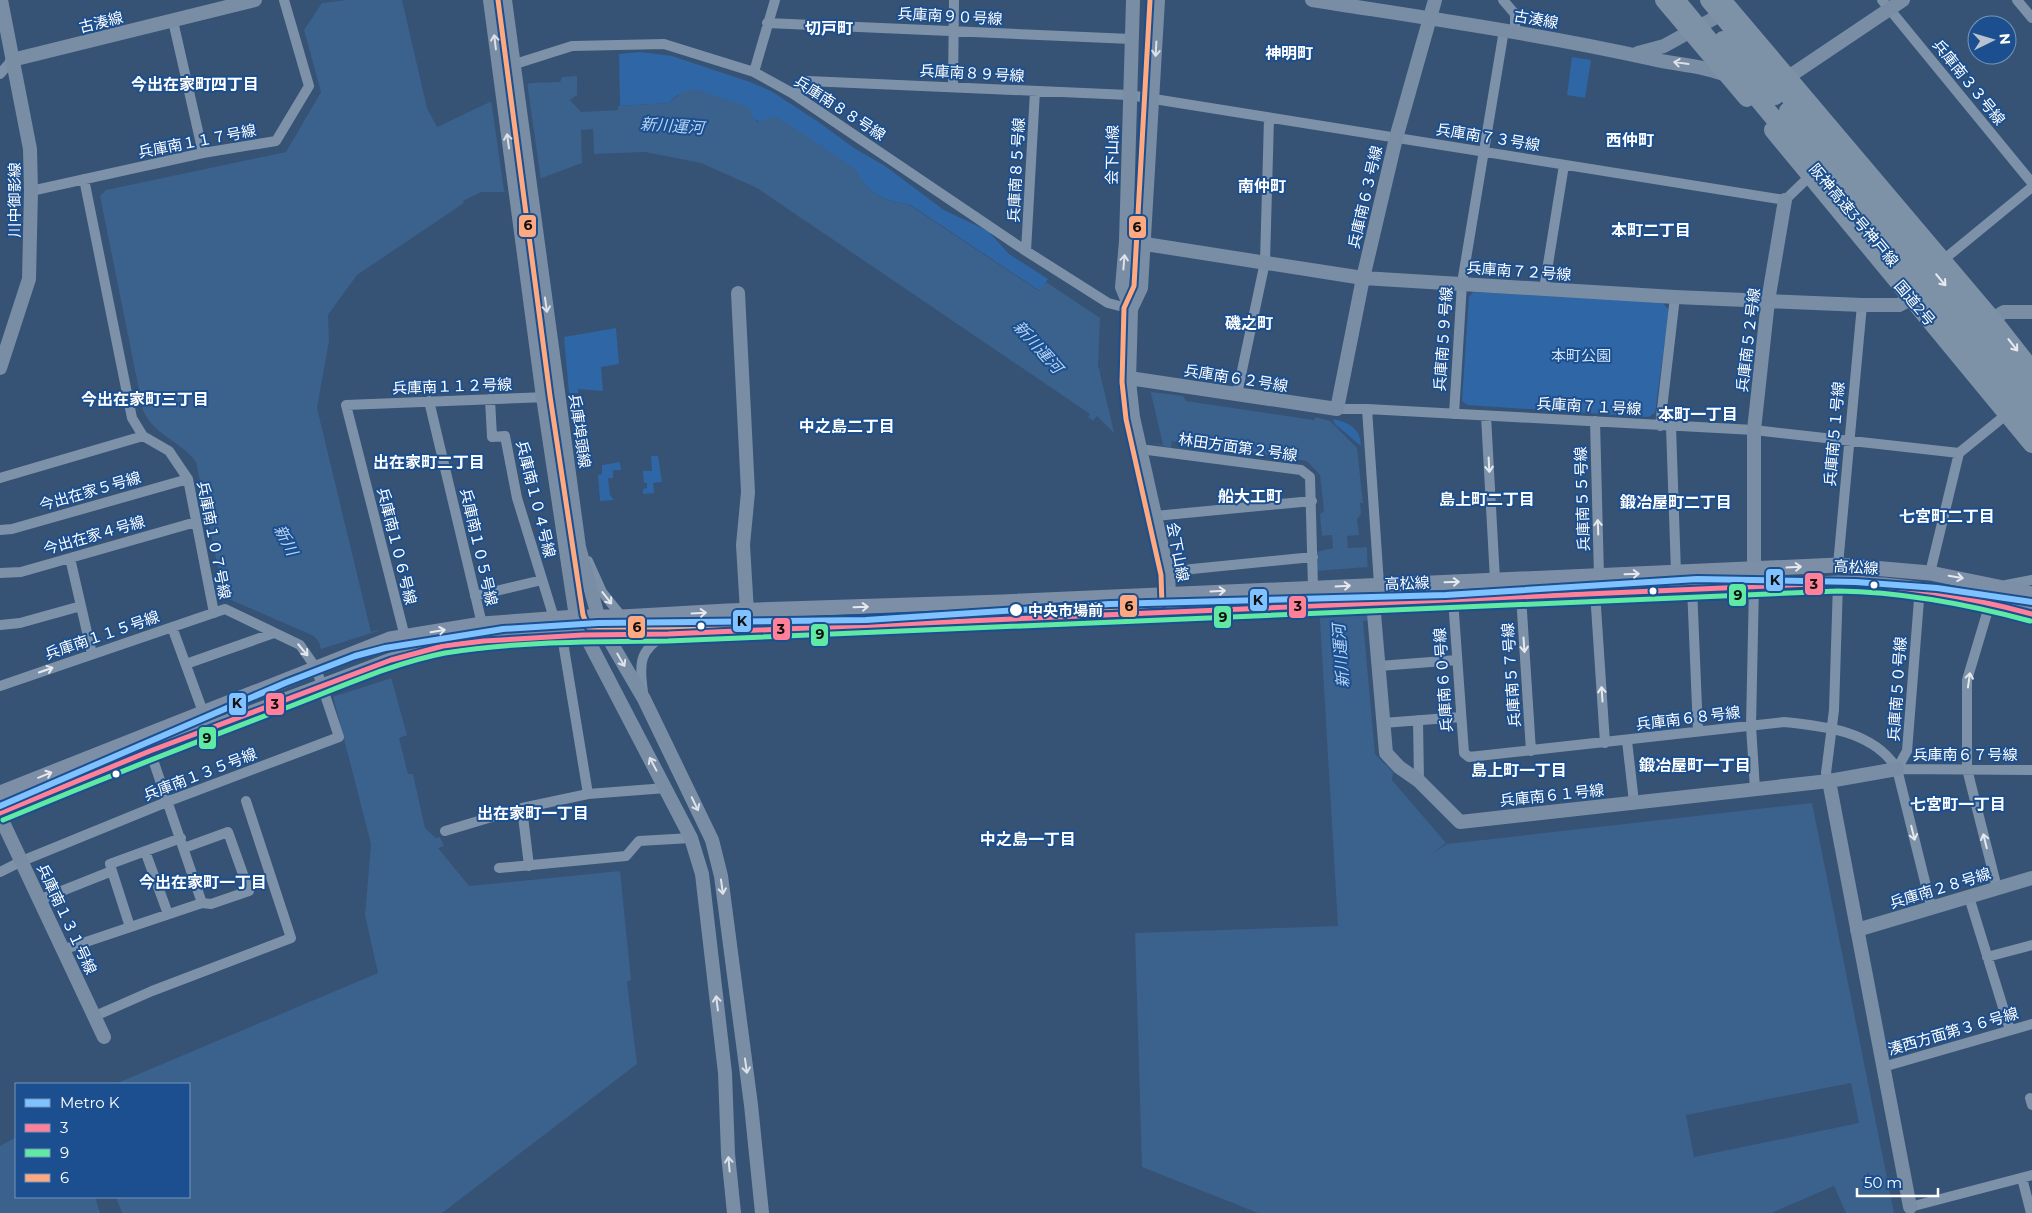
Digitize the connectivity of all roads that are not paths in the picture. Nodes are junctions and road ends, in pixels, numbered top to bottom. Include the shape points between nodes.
1 (0, 0) edge
2 (256, 0) edge
3 (284, 0) edge
4 (490, 0) edge
5 (505, 0) edge
6 (775, 0) edge
7 (954, 0) edge
8 (1133, 0) edge
9 (1158, 0) edge
10 (1312, 0) edge
11 (1435, 0) edge
12 (1503, 0) edge
13 (1664, 0) edge
14 (1902, 0) edge
15 (2017, 0) edge
16 (1712, 1) edge
17 (1679, 4) edge
18 (1886, 4) edge
19 (1736, 16) junction
20 (1429, 18) junction
21 (2032, 18) edge
22 (173, 21) junction
23 (767, 23) junction
24 (1510, 31) junction
25 (954, 32) junction
26 (1690, 32) junction
27 (1132, 39) junction
28 (1634, 53) junction
29 (12, 60) junction
30 (513, 66) junction
31 (498, 68) junction
32 (754, 72) junction
33 (0, 74) edge
34 (1726, 75) junction
35 (1788, 78) junction
36 (953, 87) junction
37 (1035, 91) junction
38 (792, 93) junction
39 (1129, 95) junction
40 (1745, 95) junction
41 (1153, 99) junction
42 (1269, 118) junction
43 (1396, 138) junction
44 (1482, 151) junction
45 (203, 153) junction
46 (1564, 165) junction
47 (1810, 176) junction
48 (84, 180) junction
49 (2032, 183) edge
50 (2032, 188) edge
51 (31, 190) junction
52 (1785, 200) junction
53 (1126, 241) junction
54 (1143, 242) junction
55 (1026, 251) junction
56 (1942, 261) junction
57 (1265, 262) junction
58 (1363, 278) junction
59 (1462, 283) junction
60 (1544, 289) junction
61 (738, 293) dead end
62 (1674, 297) junction
63 (1910, 299) junction
64 (1768, 301) junction
65 (1862, 305) junction
66 (1131, 309) junction
67 (2032, 312) edge
68 (1992, 319) junction
69 (0, 368) edge
70 (2032, 370) edge
71 (1129, 380) junction
72 (2032, 389) edge
73 (1237, 394) junction
74 (543, 397) junction
75 (559, 397) junction
76 (490, 399) junction
77 (429, 401) junction
78 (346, 405) joint
79 (1339, 406) junction
80 (2032, 409) edge
81 (1367, 410) junction
82 (1454, 414) junction
83 (2007, 414) junction
84 (1486, 416) junction
85 (1595, 422) junction
86 (1660, 426) junction
87 (1671, 426) junction
88 (1754, 430) junction
89 (2032, 430) edge
90 (143, 436) junction
91 (1848, 441) junction
92 (2032, 444) edge
93 (1139, 445) junction
94 (1959, 453) junction
95 (0, 478) edge
96 (188, 479) junction
97 (1312, 501) junction
98 (1155, 516) junction
99 (196, 522) junction
100 (0, 530) edge
101 (579, 547) junction
102 (1313, 557) junction
103 (70, 558) junction
104 (1838, 565) junction
105 (1754, 569) junction
106 (0, 573) edge
107 (1676, 573) junction
108 (1930, 573) junction
109 (1168, 574) junction
110 (1599, 576) junction
111 (542, 580) junction
112 (1495, 580) junction
113 (2032, 580) edge
114 (1838, 583) junction
115 (1374, 584) junction
116 (1754, 585) junction
117 (1998, 586) junction
118 (1316, 587) junction
119 (1920, 587) junction
120 (1692, 588) junction
121 (1595, 592) junction
122 (1169, 594) junction
123 (2032, 594) edge
124 (475, 596) junction
125 (1521, 596) junction
126 (1453, 599) junction
127 (1371, 602) junction
128 (1990, 603) junction
129 (81, 606) junction
130 (748, 611) junction
131 (1170, 612) junction
132 (214, 613) junction
133 (2032, 614) edge
134 (598, 616) junction
135 (576, 617) junction
136 (622, 617) junction
137 (554, 618) junction
138 (482, 624) junction
139 (0, 625) edge
140 (172, 627) junction
141 (748, 629) junction
142 (274, 632) junction
143 (606, 634) junction
144 (668, 634) junction
145 (584, 635) junction
146 (562, 636) junction
147 (405, 637) junction
148 (484, 641) junction
149 (92, 654) junction
150 (1457, 660) junction
151 (186, 664) junction
152 (1379, 666) junction
153 (320, 667) junction
154 (326, 683) junction
155 (0, 686) edge
156 (644, 699) junction
157 (203, 712) junction
158 (1461, 717) junction
159 (1418, 720) junction
160 (1383, 723) junction
161 (1752, 726) junction
162 (1832, 729) junction
163 (1698, 731) junction
164 (1627, 740) junction
165 (1605, 743) junction
166 (150, 751) junction
167 (1531, 751) junction
168 (1469, 757) joint
169 (1897, 769) junction
170 (1967, 769) junction
171 (2032, 770) edge
172 (1419, 781) junction
173 (1829, 781) junction
174 (666, 788) junction
175 (1755, 789) junction
176 (0, 793) edge
177 (588, 794) junction
178 (169, 801) junction
179 (246, 801) dead end
180 (1634, 802) junction
181 (522, 808) junction
182 (0, 815) edge
183 (445, 832) dead end
184 (181, 838) junction
185 (691, 838) junction
186 (184, 848) junction
187 (146, 851) junction
188 (22, 861) junction
189 (529, 866) junction
190 (500, 868) dead end
191 (112, 871) junction
192 (0, 872) edge
193 (2032, 878) edge
194 (1997, 888) junction
195 (1969, 897) junction
196 (39, 900) junction
197 (202, 903) junction
198 (1931, 906) junction
199 (168, 914) junction
200 (130, 927) junction
201 (1857, 930) junction
202 (2031, 949) edge
203 (62, 950) junction
204 (1987, 957) junction
205 (95, 1016) junction
206 (2032, 1024) edge
207 (2010, 1030) junction
208 (104, 1037) dead end
209 (1883, 1067) junction
210 (2027, 1176) edge
211 (1910, 1207) joint
212 (734, 1213) edge
213 (762, 1213) edge
214 (2032, 1213) edge

1 - 29 street, 川中御影線
2 - 22 street, 古湊線
3 - 45 street, 兵庫南１１７号線 via 310,86 276,141
31 -> 4 street, 兵庫埠頭線
5 - 30 street, 兵庫埠頭線
6 - 23 street
7 - 25 street
8 - 27 street, 会下山線
9 -> 41 street, 会下山線
10 - 20 street, 古湊線
11 - 20 street, 兵庫南６３号線
12 - 24 street via 1515,14
13 - 26 highway, 国道2号
14 - 18 street
15 - 21 street
16 - 19 highway
16 -> 72 highway, 阪神高速3号神戸線, bridge
17 - 80 highway, bridge via 1724,41 1788,111
17 - 89 highway, 阪神高速3号神戸線, bridge
18 - 35 street
18 - 49 street, 兵庫南３３号線
19 - 26 street, 古湊線 via 1720,15
19 - 35 highway
20 - 24 street, 古湊線
20 - 43 street, 兵庫南６３号線
22 - 29 street, 古湊線
22 - 45 street
23 - 25 street, 兵庫南９０号線
23 - 32 street
24 - 28 street, 古湊線
24 - 44 street, 兵庫南５９号線
25 - 27 street, 兵庫南９０号線
25 - 36 street
26 - 28 street, 古湊線 via 1652,51
26 - 34 highway, 国道2号
27 - 39 street, 会下山線
34 -> 28 street, 古湊線 via 1708,68
29 - 33 street
29 - 51 street, 川中御影線 via 30,149
30 - 31 street, 兵庫南８８号線
30 - 32 street, 兵庫南８８号線 via 572,46 664,44
30 -> 75 street, 兵庫埠頭線
74 -> 31 street, 兵庫埠頭線
32 - 38 street, 兵庫南８８号線
34 - 40 highway, 国道2号
35 - 40 street via 1760,94
35 - 56 highway
36 - 37 street, 兵庫南８９号線
36 - 38 street, 兵庫南８９号線 via 808,81
37 - 39 street, 兵庫南８９号線
37 - 55 street, 兵庫南８５号線
38 - 55 street, 兵庫南８８号線
39 - 41 street, 兵庫南８９号線
39 - 53 street, 会下山線
40 - 47 highway, 国道2号
41 - 42 street, 兵庫南７３号線
41 - 54 street, 会下山線
42 - 43 street, 兵庫南７３号線
42 - 57 street
43 - 44 street, 兵庫南７３号線
43 - 58 street, 兵庫南６３号線
44 - 46 street, 兵庫南７３号線
44 - 59 street, 兵庫南５９号線
45 - 48 street, 兵庫南１１７号線
46 - 52 street, 兵庫南７３号線
46 - 60 street
47 - 52 street
47 - 63 highway, 国道2号
48 - 51 street, 兵庫南１１７号線
48 - 90 street via 132,418
50 - 56 street
51 - 69 street, 川中御影線 via 30,279
52 - 64 street, 兵庫南５２号線
53 - 54 street, 兵庫南７２号線
66 -> 53 street, 会下山線 via 1122,287
54 - 57 street, 兵庫南７２号線
54 - 66 street, 会下山線 via 1141,288
55 - 66 street, 兵庫南８８号線 via 1108,303
56 - 68 highway
57 - 58 street, 兵庫南７２号線
57 - 73 street
58 - 59 street, 兵庫南７２号線
58 - 79 street, 兵庫南６３号線
59 - 60 street, 兵庫南７２号線
59 - 82 street, 兵庫南５９号線
60 - 62 street, 兵庫南７２号線
61 - 130 street via 748,492 743,545
62 - 64 street, 兵庫南７２号線
62 - 86 street
63 - 65 street, 兵庫南７２号線 via 1899,305
63 - 83 highway, 国道2号
64 - 65 street, 兵庫南７２号線
64 - 88 street, 兵庫南５２号線
65 - 91 street, 兵庫南５１号線
66 - 71 street, 会下山線
67 - 68 street via 2004,312
68 -> 70 highway
71 - 73 street, 兵庫南６２号線
71 - 93 street, 会下山線
73 - 79 street, 兵庫南６２号線
74 - 75 street, 兵庫南１１２号線
74 - 76 street, 兵庫南１１２号線
74 - 135 street, 兵庫埠頭線
75 - 101 street, 兵庫埠頭線
76 - 77 street, 兵庫南１１２号線
76 - 111 street, 兵庫南１０４号線 via 492,437 505,436 517,498
77 - 78 street, 兵庫南１１２号線
77 - 124 street, 兵庫南１０５号線
78 - 147 street, 兵庫南１０６号線
79 - 81 street, 兵庫南６２号線
81 - 82 street, 兵庫南７１号線
81 - 115 street
82 - 84 street, 兵庫南７１号線
83 - 92 highway, 国道2号
83 - 94 street
84 - 85 street, 兵庫南７１号線
84 -> 112 street
85 - 86 street, 兵庫南７１号線
110 -> 85 street, 兵庫南５５号線
86 - 87 street, 兵庫南７１号線
87 - 88 street, 兵庫南７１号線
87 - 107 street
88 - 91 street, 兵庫南７１号線
88 - 105 street, 兵庫南５２号線
90 - 95 street
90 - 96 street, 兵庫南１０７号線 via 169,451
91 - 94 street, 兵庫南７１号線
91 - 104 street, 兵庫南５１号線
93 - 97 street, 林田方面第２号線 via 1301,470 1310,477
93 - 98 street, 会下山線
94 - 108 street
96 - 99 street, 兵庫南１０７号線
96 - 100 street, 今出在家５号線
97 - 98 street
97 - 102 street, 林田方面第２号線
98 - 109 street, 会下山線
99 - 103 street, 今出在家４号線
99 - 132 street, 兵庫南１０７号線
101 - 134 street, 兵庫埠頭線
101 -> 136 street via 602,592
102 - 109 street
102 - 118 street, 林田方面第２号線
103 - 106 street, 今出在家４号線 via 21,572
103 - 129 street
105 -> 104 main road, 高松線
104 - 108 main road, 高松線
105 - 107 main road, 高松線
105 - 116 street, 兵庫南５２号線
110 -> 107 main road, 高松線
108 -> 117 main road, 高松線
109 - 122 street, 会下山線
110 - 112 main road, 高松線
111 - 124 street
111 - 137 street, 兵庫南１０４号線
115 -> 112 main road, 高松線
113 - 117 street
114 - 116 main road, 高松線
114 - 119 main road, 高松線
114 - 162 street
118 -> 115 main road, 高松線
116 - 120 main road, 高松線
116 - 161 street, 兵庫南５２号線
117 - 123 main road, 高松線
122 -> 118 main road, 高松線
119 - 128 main road, 高松線
119 - 169 street, 兵庫南５０号線 via 1907,751
120 - 121 main road, 高松線
120 - 163 street
121 - 125 main road, 高松線
165 -> 121 street
130 -> 122 main road, 高松線
122 - 131 street, 会下山線
124 - 138 street, 兵庫南１０５号線
125 - 126 main road, 高松線
125 -> 167 street, 兵庫南５７号線
126 - 127 main road, 高松線
126 - 150 street, 兵庫南６０号線
127 - 131 main road, 高松線
127 - 152 street, 兵庫南６１号線
128 - 133 main road, 高松線
170 -> 128 street via 1968,680
129 - 139 street via 20,623
129 - 149 street
136 -> 130 main road, 高松線
130 - 141 street
131 - 141 main road, 高松線
132 - 140 street, 兵庫南１１５号線
132 - 142 street, 兵庫南１０７号線 via 225,609
134 - 135 main road, 高松線
134 - 136 main road, 高松線
134 - 143 street, 兵庫埠頭線
135 - 137 main road, 高松線
135 - 145 street, 兵庫埠頭線
137 - 138 main road, 高松線
147 -> 138 main road, 高松線
138 - 148 street, 兵庫南１０５号線
140 - 149 street, 兵庫南１１５号線
140 - 151 street
141 - 144 main road, 高松線
142 - 151 street
142 -> 153 street, 兵庫南１０７号線 via 300,645
143 - 144 main road, 高松線
143 - 145 main road, 高松線
143 -> 156 street, 兵庫埠頭線
144 - 156 street via 650,644 643,656 640,674
145 - 146 main road, 高松線
174 -> 145 street, 兵庫埠頭線
146 - 148 main road, 高松線
146 - 177 street
147 - 153 main road, 高松線 via 390,639
148 - 154 main road, 高松線 via 443,646
155 -> 149 street, 兵庫南１１５号線
150 - 152 street
150 - 158 street, 兵庫南６０号線
151 - 157 street
152 - 160 street, 兵庫南６１号線
153 - 154 street, 兵庫南１０７号線
153 - 157 main road, 高松線
154 - 166 main road, 高松線
154 - 178 street, 兵庫南１３５号線 via 339,737
156 -> 213 street, 兵庫埠頭線 via 712,840 721,876
176 -> 157 main road, 高松線
158 - 159 street
158 - 168 street, 兵庫南６０号線 via 1464,753
159 - 160 street
159 - 172 street
160 - 172 street, 兵庫南６１号線 via 1386,753
161 - 162 street, 兵庫南６８号線 via 1784,722
161 - 163 street, 兵庫南６８号線
161 - 175 street, 兵庫南５２号線
162 - 169 street, 兵庫南６８号線 via 1868,740 1888,754
162 - 173 street via 1826,773
163 - 164 street, 兵庫南６８号線
164 - 165 street, 兵庫南６８号線
164 - 180 street
165 - 167 street, 兵庫南６８号線
166 - 178 street
166 - 182 main road, 高松線
167 - 168 street, 兵庫南６８号線
169 - 170 street, 兵庫南６７号線
169 - 173 street, 兵庫南６１号線
169 -> 198 street
170 - 171 street, 兵庫南６７号線
194 -> 170 street
172 - 180 street, 兵庫南６１号線 via 1460,822
173 - 175 street, 兵庫南６１号線
173 - 201 street
174 - 177 street
174 - 185 street, 兵庫埠頭線
175 - 180 street, 兵庫南６１号線
177 - 181 street
178 - 184 street
178 - 188 street, 兵庫南１３５号線
179 - 205 street via 291,938
181 - 183 street
181 - 189 street
182 - 188 street, 兵庫南１３１号線
184 - 186 street
184 - 187 street
185 - 189 street via 639,842 626,856
212 -> 185 street, 兵庫埠頭線 via 723,1054 702,874
186 - 197 street
186 - 197 street via 228,832 249,891 211,904
187 - 191 street via 110,864
187 - 199 street
188 - 192 street, 兵庫南１３５号線
188 - 196 street, 兵庫南１３１号線
189 - 190 street
191 - 196 street
191 - 200 street
193 - 194 street, 兵庫南２８号線
194 - 195 street, 兵庫南２８号線
195 - 198 street, 兵庫南２８号線
195 - 204 street
196 - 203 street, 兵庫南１３１号線
197 - 199 street
198 - 201 street, 兵庫南２８号線
199 - 200 street
200 - 203 street
201 - 209 street
202 - 204 street
203 - 205 street, 兵庫南１３１号線
204 - 207 street
205 - 208 street, 兵庫南１３１号線
206 - 207 street, 湊西方面第３６号線
207 - 209 street, 湊西方面第３６号線
209 - 211 street
210 - 211 street
210 - 214 street

